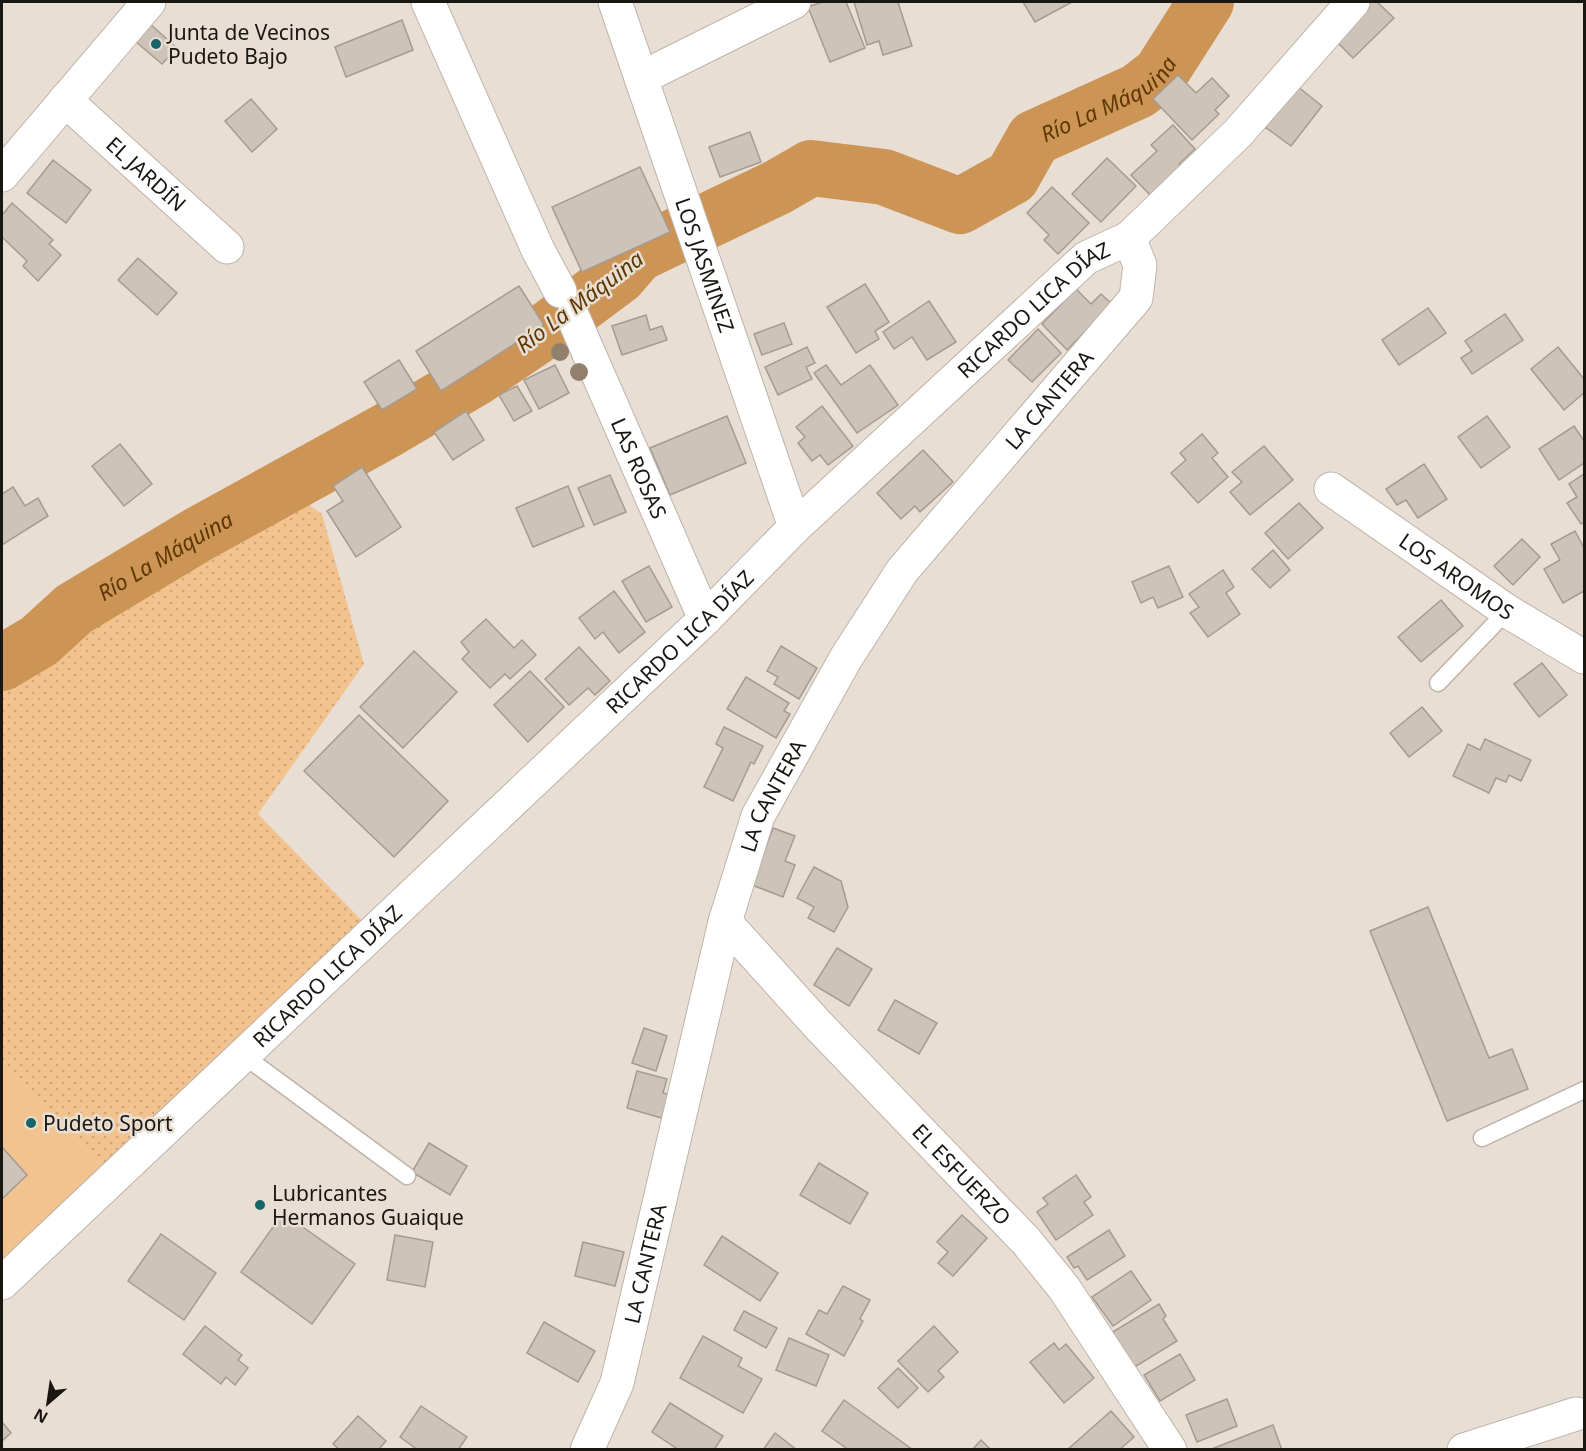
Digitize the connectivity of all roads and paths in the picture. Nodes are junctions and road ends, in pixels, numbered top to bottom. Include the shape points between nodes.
1 (149, 2) edge
2 (428, 2) edge
3 (615, 2) edge
4 (794, 2) edge
5 (1353, 2) edge
6 (641, 78) junction
7 (65, 100) junction
8 (2, 175) edge
9 (1129, 238) junction
10 (227, 247) dead end
11 (1331, 489) dead end
12 (795, 527) junction
13 (1507, 611) junction
14 (705, 619) junction
15 (1584, 657) edge
16 (1438, 683) dead end
17 (725, 922) junction
18 (243, 1055) junction
19 (1584, 1090) edge
20 (1482, 1138) dead end
21 (408, 1176) dead end
22 (2, 1283) edge
23 (1576, 1414) dead end
24 (587, 1449) edge
25 (1170, 1449) edge
26 (1464, 1449) edge

1 - 7 street
2 - 14 street, LAS ROSAS
3 - 6 street, LOS JASMINEZ
4 - 6 street
5 - 9 street, RICARDO LICA DÍAZ via 1238,133
6 - 12 street, LOS JASMINEZ
7 - 8 street
7 - 10 street, EL JARDÍN
9 - 12 street, RICARDO LICA DÍAZ via 1086,258
9 - 17 street, LA CANTERA via 1140,265 1136,298 902,571 846,658 758,816
11 - 13 street, LOS AROMOS
12 - 14 street, RICARDO LICA DÍAZ
13 - 15 street, LOS AROMOS
13 - 16 lane
14 - 18 street, RICARDO LICA DÍAZ
17 - 24 street, LA CANTERA via 617,1383
17 - 25 street, EL ESFUERZO via 818,1026 1026,1241 1064,1288
18 - 21 lane
18 - 22 street, RICARDO LICA DÍAZ
19 - 20 lane
23 - 26 street

